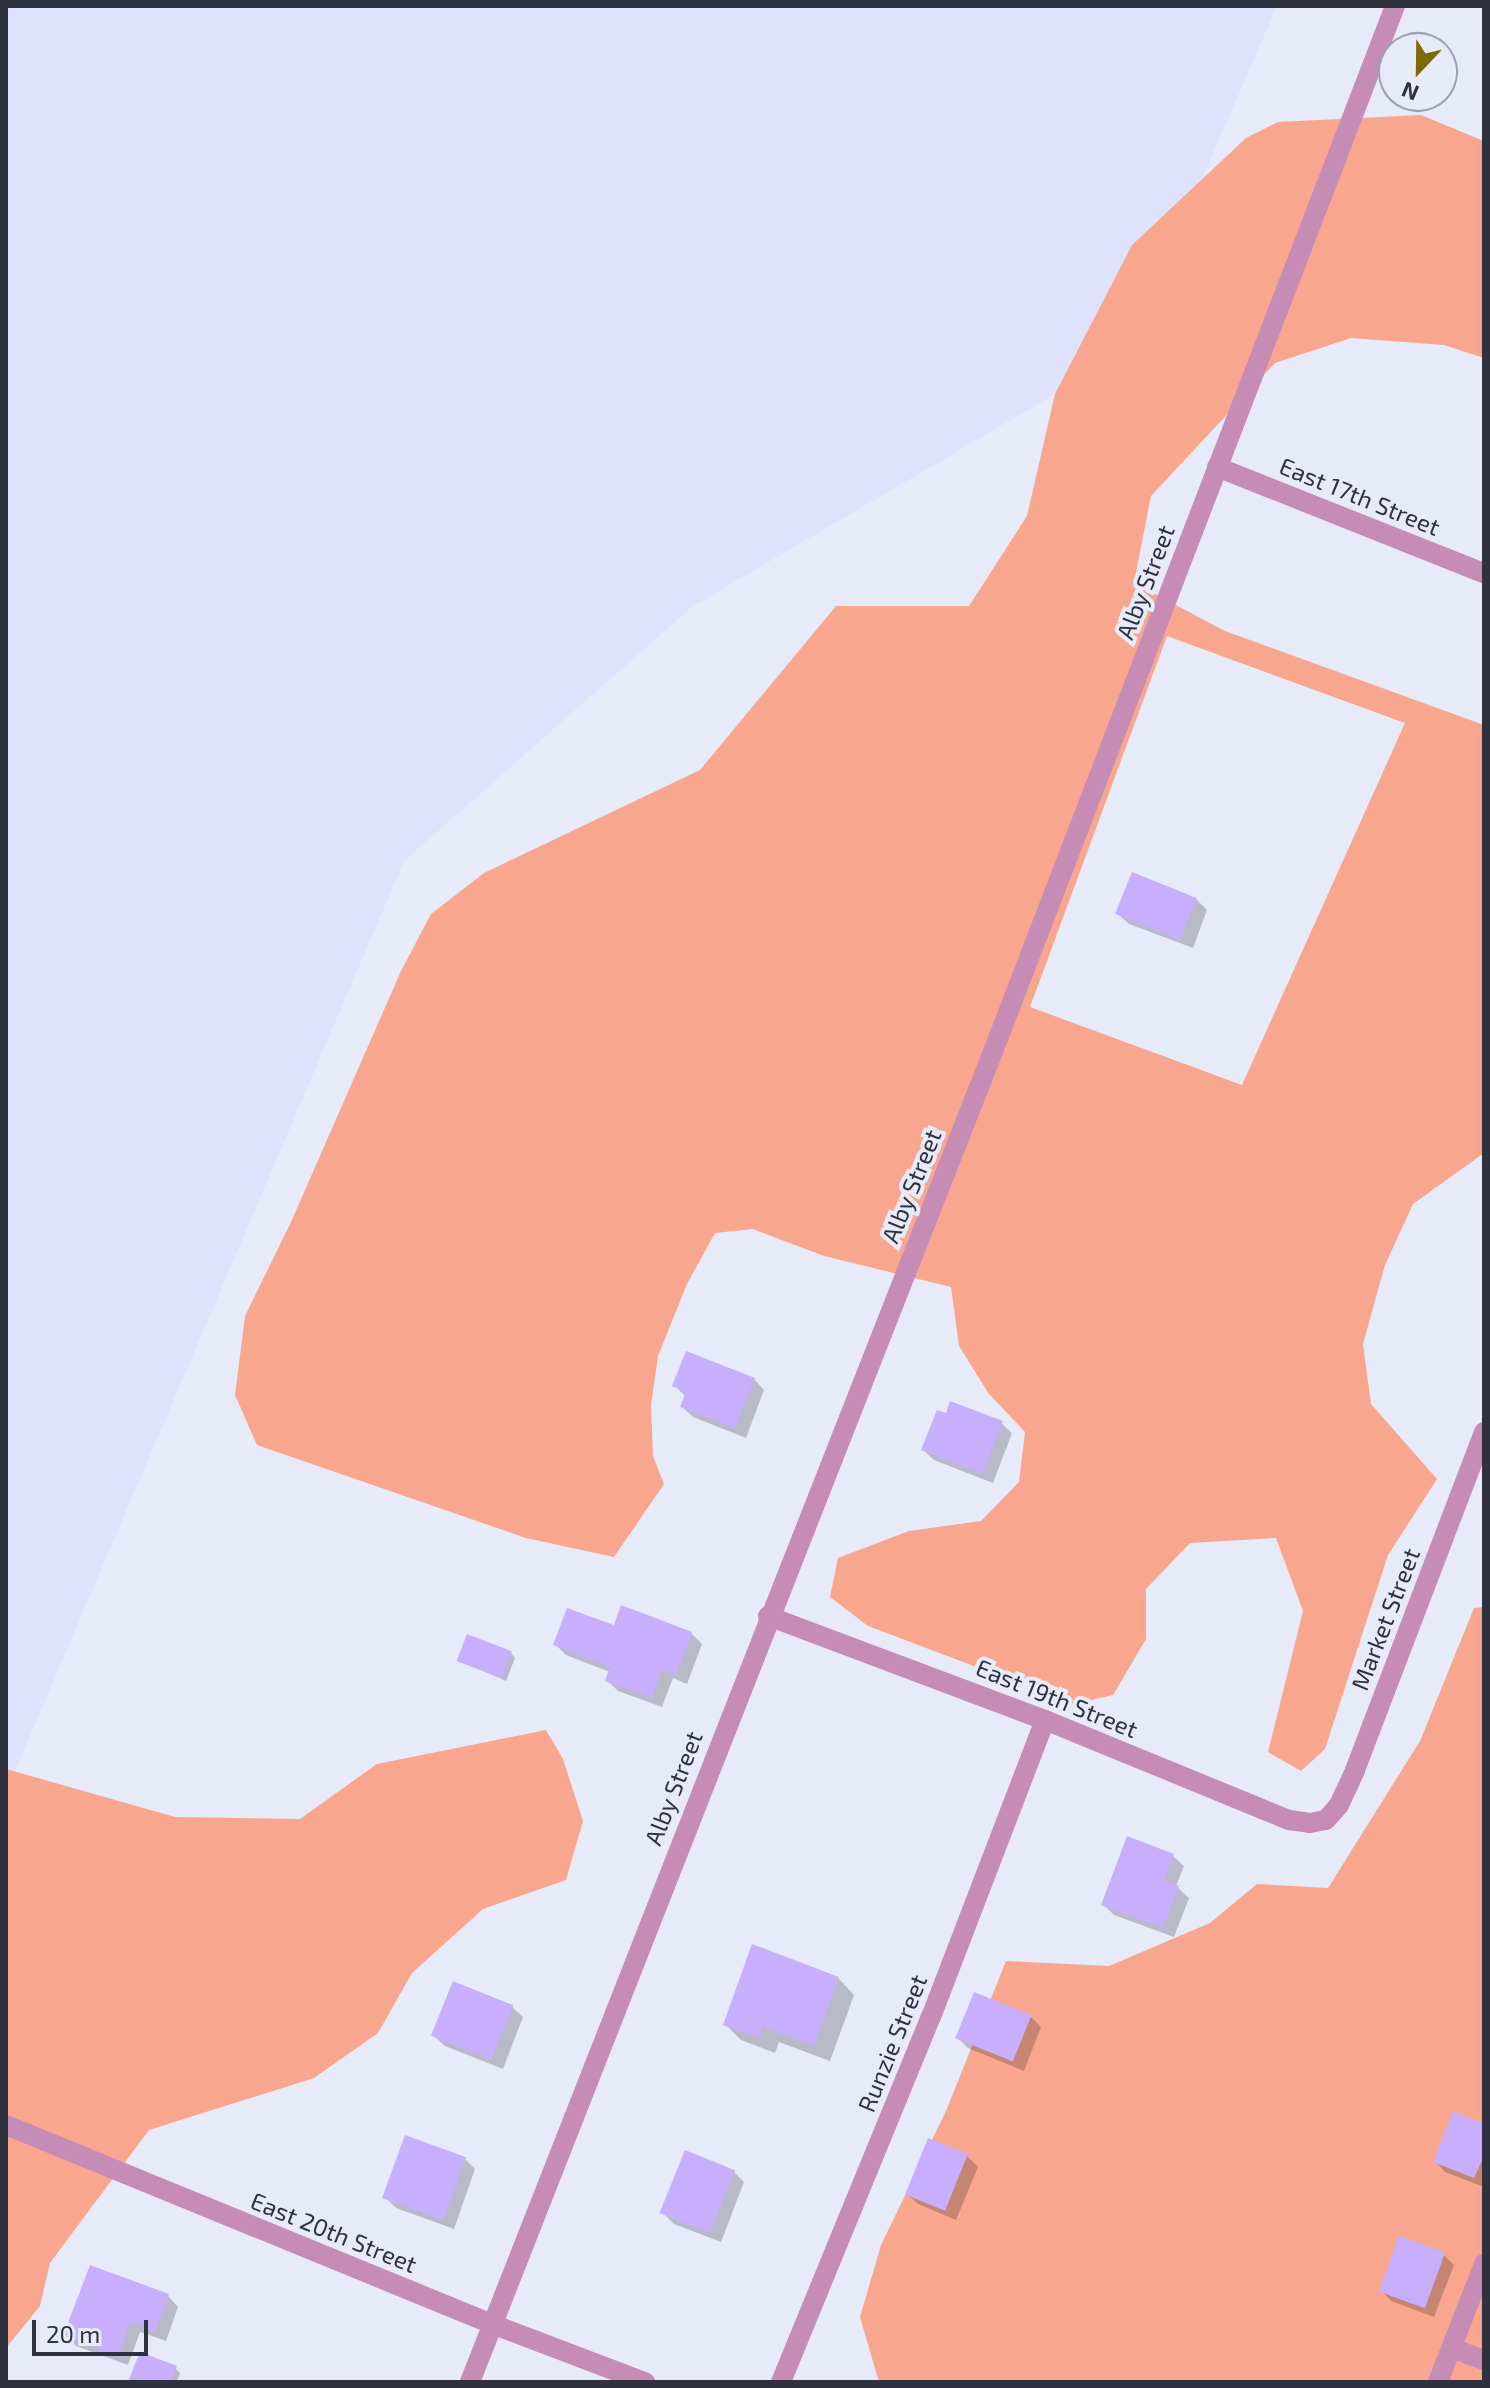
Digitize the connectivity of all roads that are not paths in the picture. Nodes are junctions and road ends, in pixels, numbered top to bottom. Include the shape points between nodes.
1 (1395, 6) edge
2 (1217, 467) junction
3 (1484, 573) edge
4 (1484, 1432) edge
5 (768, 1616) junction
6 (1045, 1720) junction
7 (1326, 1820) joint
8 (6, 2125) edge
9 (1484, 2264) edge
10 (492, 2324) junction
11 (1452, 2348) junction
12 (1484, 2360) edge
13 (470, 2382) edge
14 (645, 2382) edge
15 (781, 2382) edge
16 (1438, 2382) edge

1 - 2 street, Alby Street
2 - 3 street, East 17th Street
2 - 5 street, Alby Street via 999,1036
4 - 7 street, Market Street via 1355,1770
5 - 6 street, East 19th Street
5 - 10 street, Alby Street
6 - 7 street, East 19th Street via 1289,1820
6 - 15 street, Runzie Street via 931,2017
8 - 10 street, East 20th Street
9 - 11 street
10 - 13 street, Alby Street
10 - 14 street, East 20th Street
11 - 12 street
11 - 16 street

